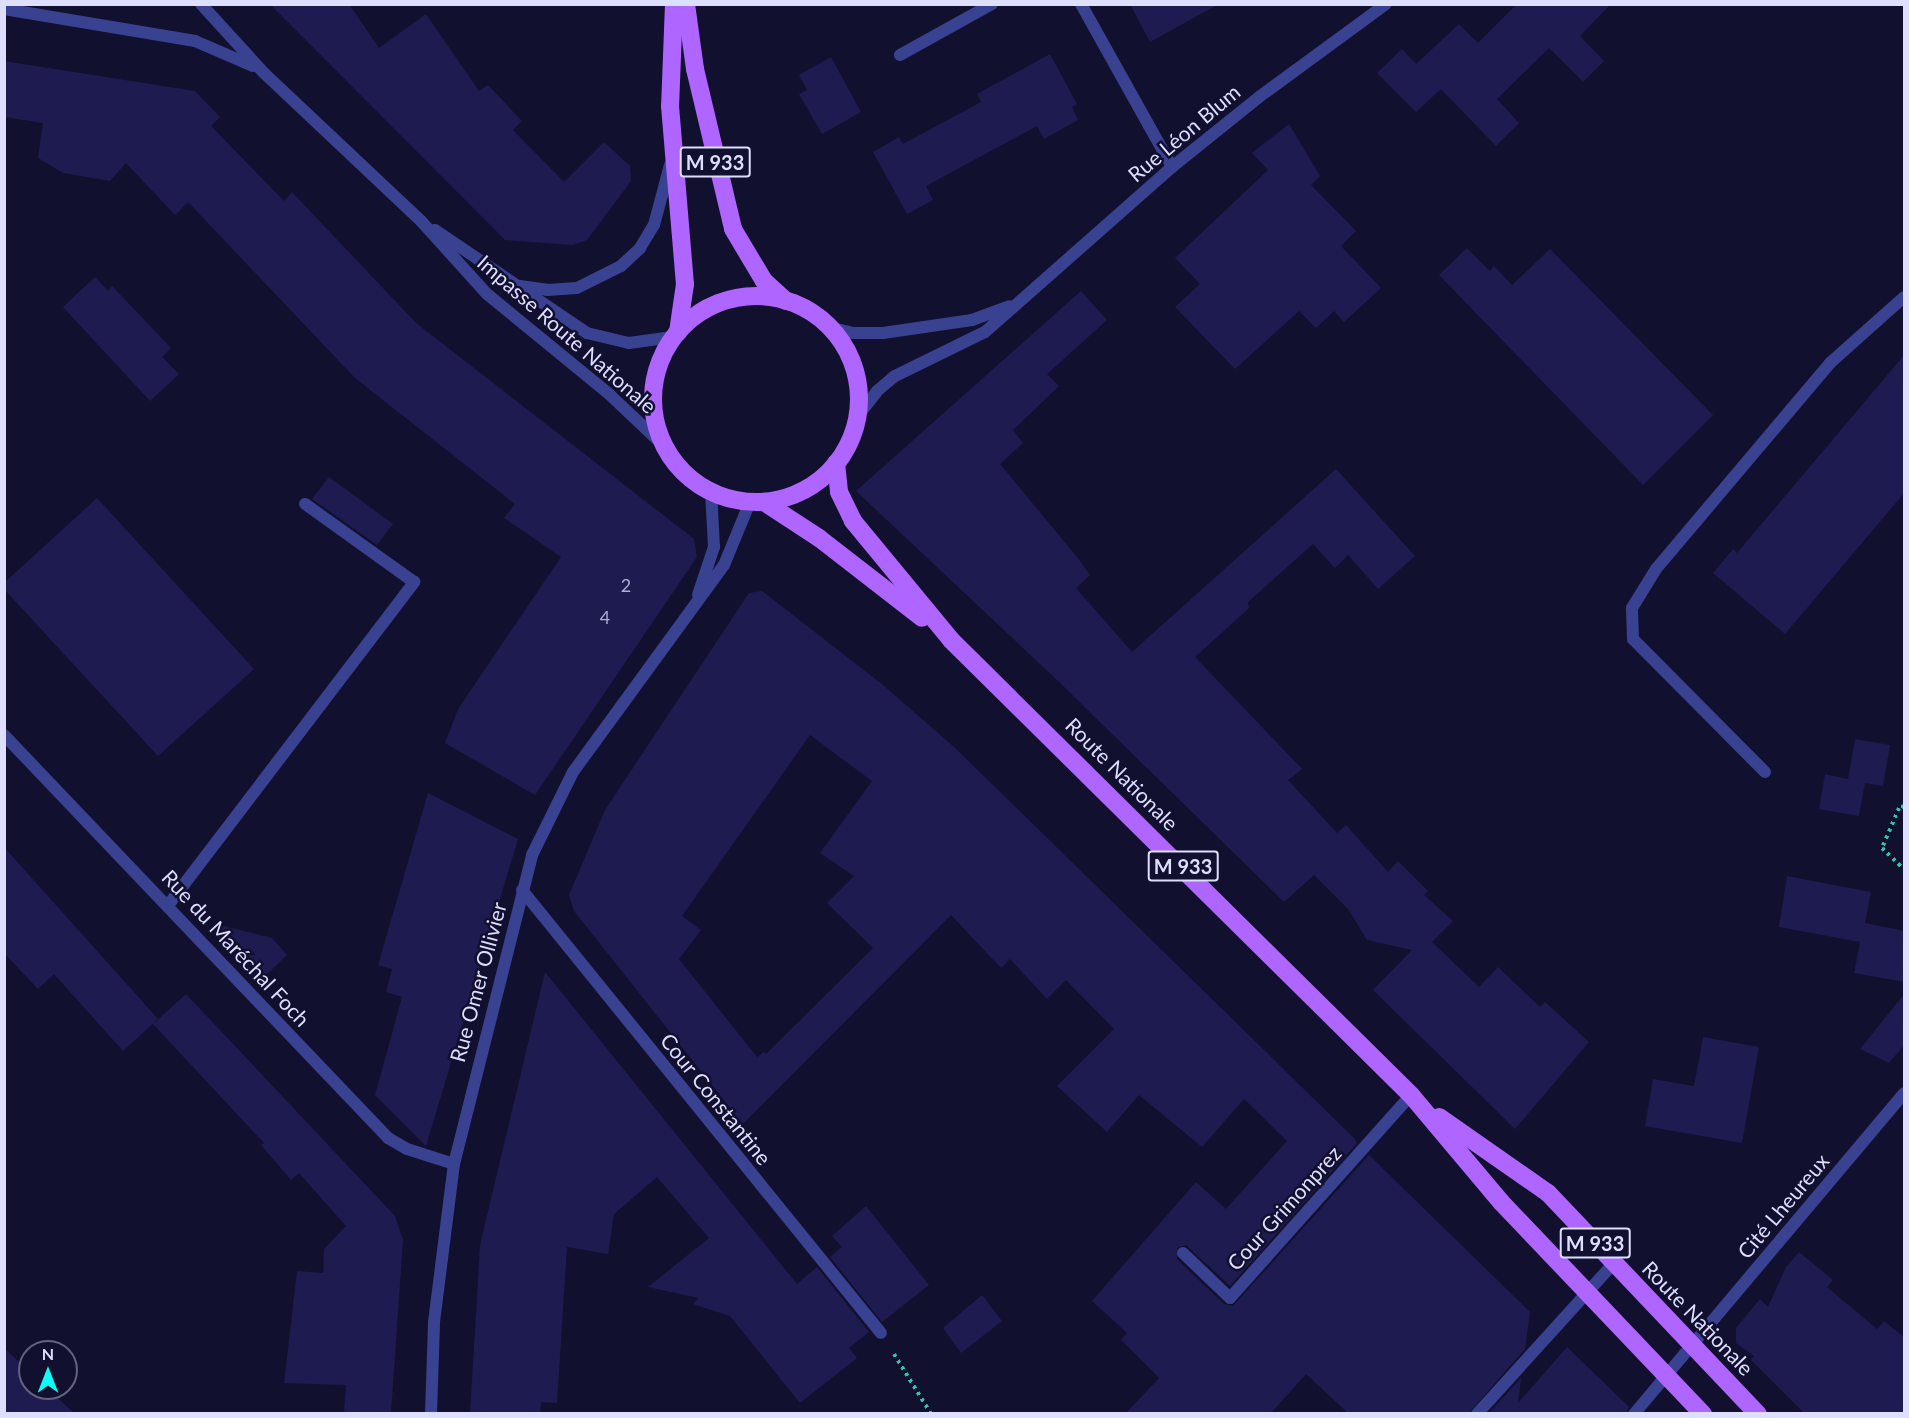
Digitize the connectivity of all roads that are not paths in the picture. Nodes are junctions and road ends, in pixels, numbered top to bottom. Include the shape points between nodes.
1 (201, 4) edge
2 (674, 4) edge
3 (686, 4) edge
4 (992, 4) edge
5 (1081, 4) edge
6 (1386, 4) edge
7 (4, 9) edge
8 (900, 55) dead end
9 (264, 73) junction
10 (672, 149) junction
11 (1172, 167) junction
12 (420, 221) junction
13 (517, 286) junction
14 (1905, 297) edge
15 (786, 301) junction
16 (1017, 304) junction
17 (829, 327) junction
18 (676, 335) junction
19 (857, 417) junction
20 (665, 447) junction
21 (836, 464) junction
22 (711, 492) junction
23 (757, 502) junction
24 (305, 504) dead end
25 (694, 607) junction
26 (951, 640) junction
27 (4, 735) edge
28 (1765, 772) dead end
29 (522, 890) junction
30 (169, 904) junction
31 (1905, 1093) edge
32 (1411, 1095) junction
33 (454, 1164) junction
34 (1183, 1253) dead end
35 (1614, 1263) junction
36 (1588, 1291) junction
37 (881, 1333) road end
38 (1692, 1345) junction
39 (1666, 1376) junction
40 (431, 1413) edge
41 (1477, 1413) edge
42 (1634, 1413) edge
43 (1703, 1413) edge
44 (1758, 1413) edge

1 - 9 street, Impasse Route Nationale
2 - 10 main road, M 933 via 670,69
3 - 15 main road, M 933 via 695,69 734,229 764,281
4 - 8 street
5 - 11 street
6 - 11 street, Rue Léon Blum
7 - 9 street via 195,41 230,53
9 - 12 street, Impasse Route Nationale
10 - 13 street via 654,225 640,248 621,266 577,288 546,290
10 - 18 main road, M 933 via 685,284
11 - 16 street, Rue Léon Blum
12 - 13 street, Impasse Route Nationale
12 - 20 street, Impasse Route Nationale via 487,294 609,394
13 - 18 street, Impasse Route Nationale via 597,338 629,343
14 - 28 street via 1830,363 1656,569 1632,608 1633,639
15 - 17 main road
15 - 18 main road via 733,299 703,311
16 - 17 street, Rue Léon Blum via 978,318 883,333 853,333
16 - 19 street, Rue Léon Blum via 973,340 895,376
17 - 19 main road via 854,369
18 - 20 main road via 660,361 653,396 655,423
19 - 21 main road
20 - 22 main road via 688,476
21 - 23 main road via 804,490
21 - 26 main road, Route Nationale / M 933 via 839,492 853,521
22 - 23 main road
22 - 25 street, Rue Omer Ollivier via 714,547
23 - 25 street, Rue Omer Ollivier via 724,565
23 - 26 main road, Route Nationale / M 933 via 819,538
24 - 30 street via 414,582
25 - 29 street, Rue Omer Ollivier via 573,772 543,828
26 - 32 main road, Route Nationale / M 933
27 - 30 street, Rue du Maréchal Foch
29 - 33 street, Rue Omer Ollivier
29 - 37 street, Cour Constantine
30 - 33 street, Rue du Maréchal Foch via 388,1138 407,1149
31 - 38 street, Cité Lheureux
32 - 34 street, Cour Grimonprez via 1230,1298
32 - 35 main road, Route Nationale / M 933 via 1548,1193
32 - 36 main road, Route Nationale / M 933 via 1501,1202
33 - 40 street, Rue Omer Ollivier via 436,1298
35 - 36 street
35 - 38 main road, Route Nationale / M 933
36 - 39 main road, Route Nationale / M 933
36 - 41 street
38 - 39 street, Cité Lheureux
38 - 44 main road, Route Nationale / M 933
39 - 42 street, Cité Lheureux
39 - 43 main road, Route Nationale / M 933

